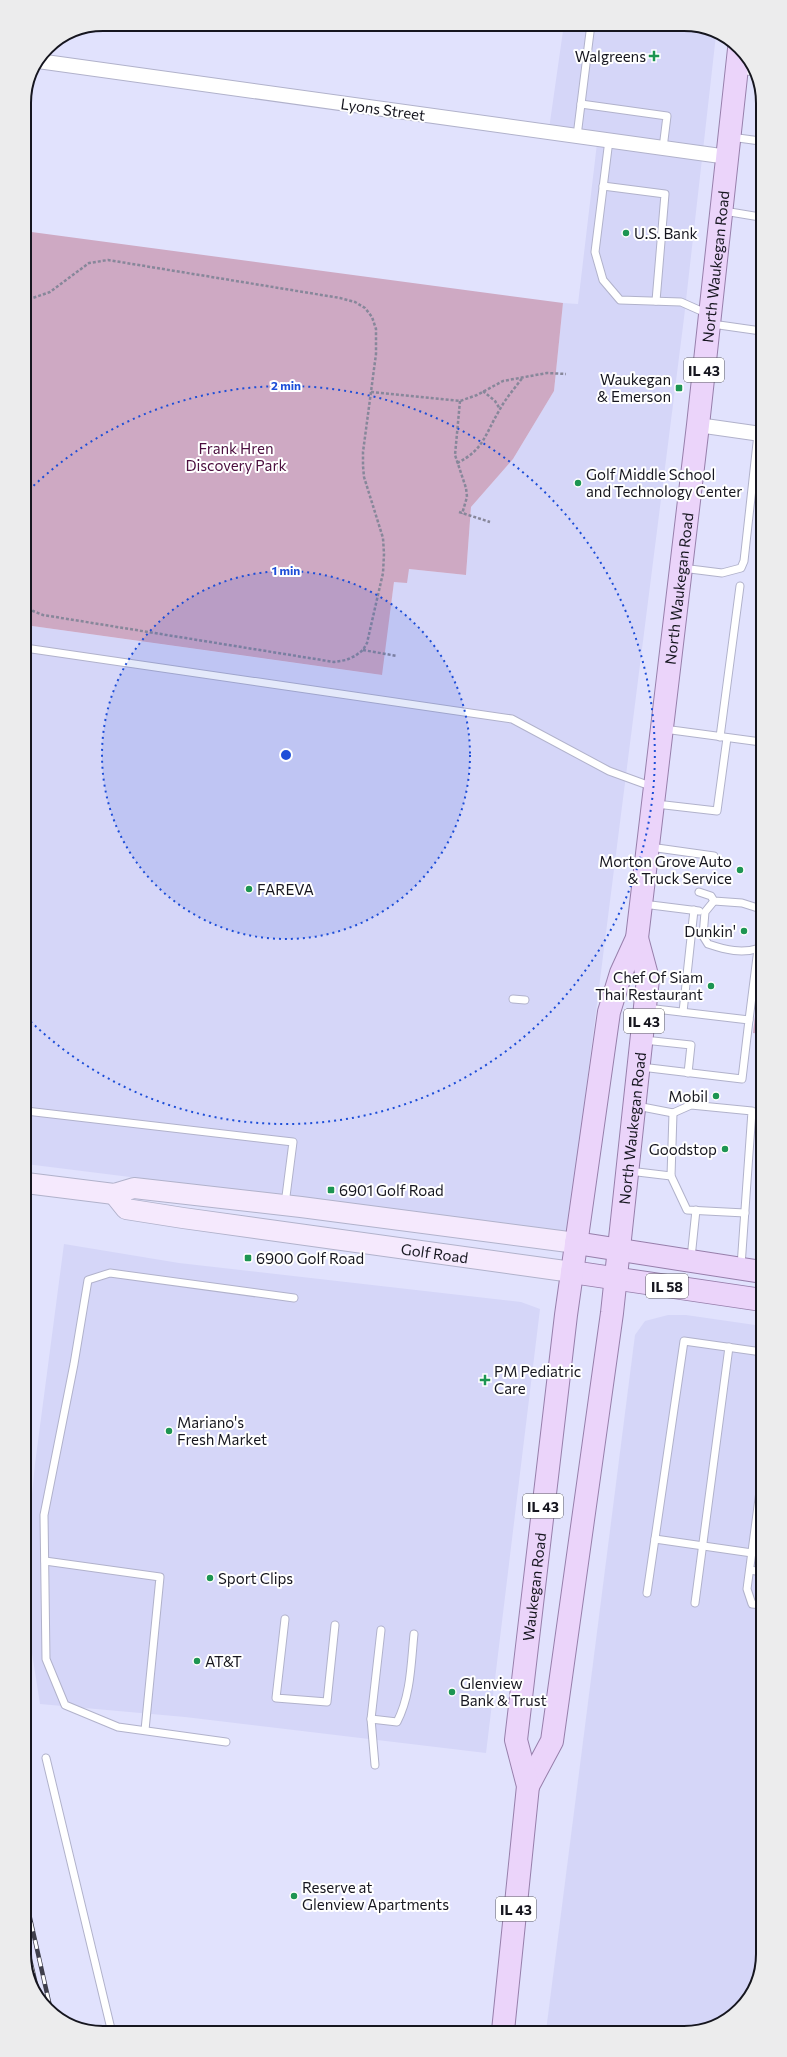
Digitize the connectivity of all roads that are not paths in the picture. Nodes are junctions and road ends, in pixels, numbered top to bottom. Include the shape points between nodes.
1 (590, 31) edge
2 (44, 62) edge
3 (743, 64) edge
4 (581, 104) junction
5 (577, 136) junction
6 (609, 140) junction
7 (756, 142) edge
8 (729, 147) junction
9 (663, 148) junction
10 (603, 186) junction
11 (722, 211) junction
12 (756, 216) edge
13 (656, 301) junction
14 (710, 319) junction
15 (756, 331) edge
16 (698, 425) junction
17 (756, 434) edge
18 (756, 459) edge
19 (681, 568) junction
20 (740, 586) dead end
21 (31, 649) edge
22 (662, 729) junction
23 (723, 737) junction
24 (756, 741) edge
25 (654, 796) junction
26 (648, 847) junction
27 (714, 856) dead end
28 (699, 892) dead end
29 (714, 901) junction
30 (641, 904) junction
31 (756, 907) edge
32 (694, 910) junction
33 (705, 912) junction
34 (637, 938) junction
35 (756, 948) edge
36 (756, 974) edge
37 (513, 998) dead end
38 (525, 1000) dead end
39 (645, 1008) junction
40 (683, 1012) junction
41 (749, 1020) junction
42 (641, 1039) junction
43 (638, 1067) junction
44 (688, 1073) junction
45 (634, 1106) junction
46 (31, 1112) edge
47 (673, 1113) junction
48 (626, 1171) junction
49 (671, 1176) junction
50 (31, 1184) edge
51 (114, 1194) junction
52 (285, 1205) junction
53 (696, 1210) junction
54 (745, 1213) junction
55 (576, 1243) junction
56 (618, 1249) junction
57 (690, 1261) junction
58 (740, 1269) junction
59 (756, 1271) edge
60 (572, 1272) junction
61 (615, 1279) junction
62 (294, 1298) dead end
63 (756, 1299) edge
64 (729, 1347) junction
65 (756, 1351) edge
66 (756, 1522) edge
67 (655, 1539) junction
68 (703, 1546) junction
69 (752, 1553) junction
70 (45, 1561) junction
71 (750, 1570) junction
72 (756, 1571) edge
73 (647, 1593) dead end
74 (695, 1603) dead end
75 (756, 1604) edge
76 (285, 1619) dead end
77 (335, 1624) dead end
78 (381, 1630) dead end
79 (414, 1634) dead end
80 (371, 1719) junction
81 (146, 1730) junction
82 (226, 1742) dead end
83 (46, 1758) dead end
84 (375, 1765) dead end
85 (528, 1786) junction
86 (110, 2026) edge
87 (504, 2026) edge

1 - 4 lane
2 - 5 street, Lyons Street
3 - 8 main road, North Waukegan Road / IL 43
4 - 5 lane
4 - 9 lane via 668,116
5 - 6 street, Lyons Street
6 - 9 street, Lyons Street
6 - 10 lane
7 - 8 lane
8 - 9 street, Lyons Street
8 - 11 main road, North Waukegan Road / IL 43
10 - 13 lane via 594,252 603,280 620,300
10 - 13 lane via 665,194
11 - 12 lane
11 - 14 main road, North Waukegan Road / IL 43
13 - 14 lane via 681,302
14 - 15 lane
14 - 16 main road, North Waukegan Road / IL 43
16 - 17 street
16 - 19 main road, North Waukegan Road / IL 43
18 - 19 lane via 744,561 741,568 722,573
19 - 22 main road, North Waukegan Road / IL 43
20 - 23 lane
21 - 25 lane via 512,719
22 - 23 lane
22 - 25 main road, North Waukegan Road / IL 43
23 - 24 lane
23 - 25 lane via 717,811
25 - 26 main road, North Waukegan Road / IL 43
26 - 27 lane
26 - 30 main road, North Waukegan Road / IL 43
28 - 29 lane via 711,896
29 - 31 lane via 742,903
29 - 33 lane
30 - 32 lane
30 - 34 main road, North Waukegan Road / IL 43
32 - 33 lane
32 - 40 lane
33 - 35 lane via 703,936 708,944 734,951
34 - 39 main road, North Waukegan Road / IL 43 via 648,979
34 - 55 main road, North Waukegan Road / IL 43 via 621,973 609,1012
36 - 41 lane
37 - 38 lane
39 - 40 lane
39 - 42 main road, North Waukegan Road / IL 43
40 - 41 lane
41 - 44 lane via 742,1079
42 - 43 main road, North Waukegan Road / IL 43
42 - 44 lane via 691,1045
43 - 44 lane
43 - 45 main road, North Waukegan Road / IL 43
45 - 47 lane
45 - 48 main road, North Waukegan Road / IL 43
46 - 52 lane via 293,1142
47 - 49 lane
47 - 54 lane via 690,1105 752,1111
48 - 49 lane
48 - 56 main road, North Waukegan Road / IL 43
49 - 53 lane via 687,1210
50 - 51 main road, Golf Road
51 - 52 main road, Golf Road via 134,1188
51 - 60 main road, Golf Road via 126,1209
52 - 55 main road, Golf Road
53 - 54 lane
53 - 57 lane
54 - 58 lane
55 - 56 main road, Golf Road
55 - 60 main road, Waukegan Road / IL 43
56 - 57 main road, Golf Road / IL 58
56 - 61 main road, Waukegan Road / IL 43
57 - 58 main road, Golf Road / IL 58
58 - 59 main road, Golf Road / IL 58
60 - 61 main road, Golf Road / IL 58
60 - 85 main road, Waukegan Road / IL 43 via 516,1740
61 - 63 main road, Golf Road / IL 58
61 - 85 main road, Waukegan Road / IL 43 via 552,1741
62 - 70 lane via 110,1273 88,1280 44,1515
64 - 65 lane
64 - 67 lane via 684,1341
64 - 68 lane
66 - 69 lane
67 - 68 lane
67 - 73 lane
68 - 69 lane
68 - 74 lane
69 - 71 lane
70 - 81 lane via 46,1659 65,1705 118,1727
70 - 81 lane via 160,1577
71 - 72 lane
71 - 75 lane via 747,1589 752,1604
76 - 77 lane via 276,1698 327,1702
78 - 80 lane
79 - 80 lane via 409,1684 404,1707 397,1722
80 - 84 lane
81 - 82 lane
83 - 86 lane
85 - 87 main road, Waukegan Road / IL 43

